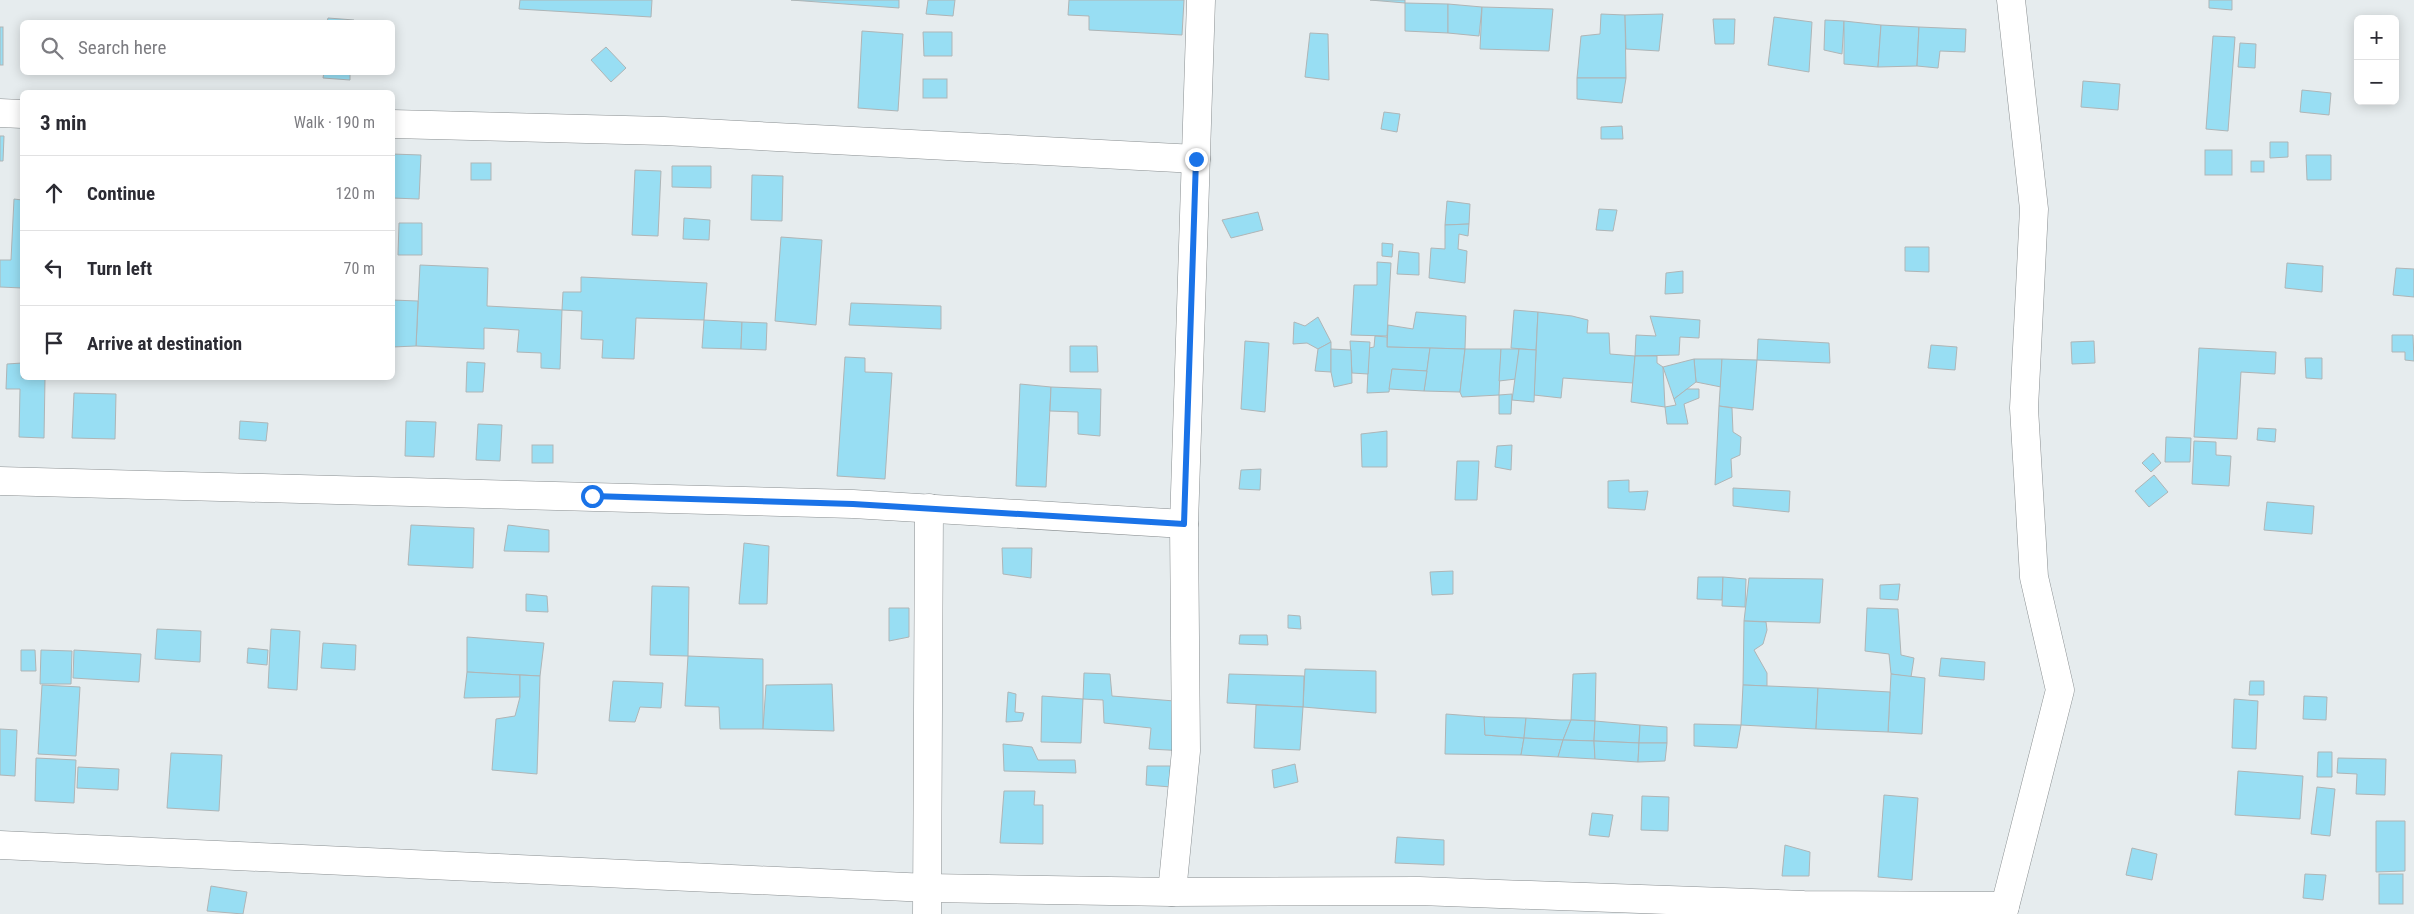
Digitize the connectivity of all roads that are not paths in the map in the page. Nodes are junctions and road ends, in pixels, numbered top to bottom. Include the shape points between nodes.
1 (1201, 0) edge
2 (2011, 0) edge
3 (0, 113) edge
4 (20, 114) edge
5 (395, 124) edge
6 (1196, 159) junction
7 (0, 481) edge
8 (929, 508) junction
9 (1184, 524) junction
10 (0, 845) edge
11 (1172, 892) junction
12 (928, 901) edge
13 (2004, 910) edge

1 - 6 street
2 - 13 street via 2034,210 2024,408 2034,577 2060,690
3 - 4 street
5 - 6 street via 664,131
6 - 9 street
7 - 8 street
8 - 9 street
8 - 12 street
9 - 11 street via 1186,751
10 - 12 street
11 - 12 street
11 - 13 street via 1419,891

